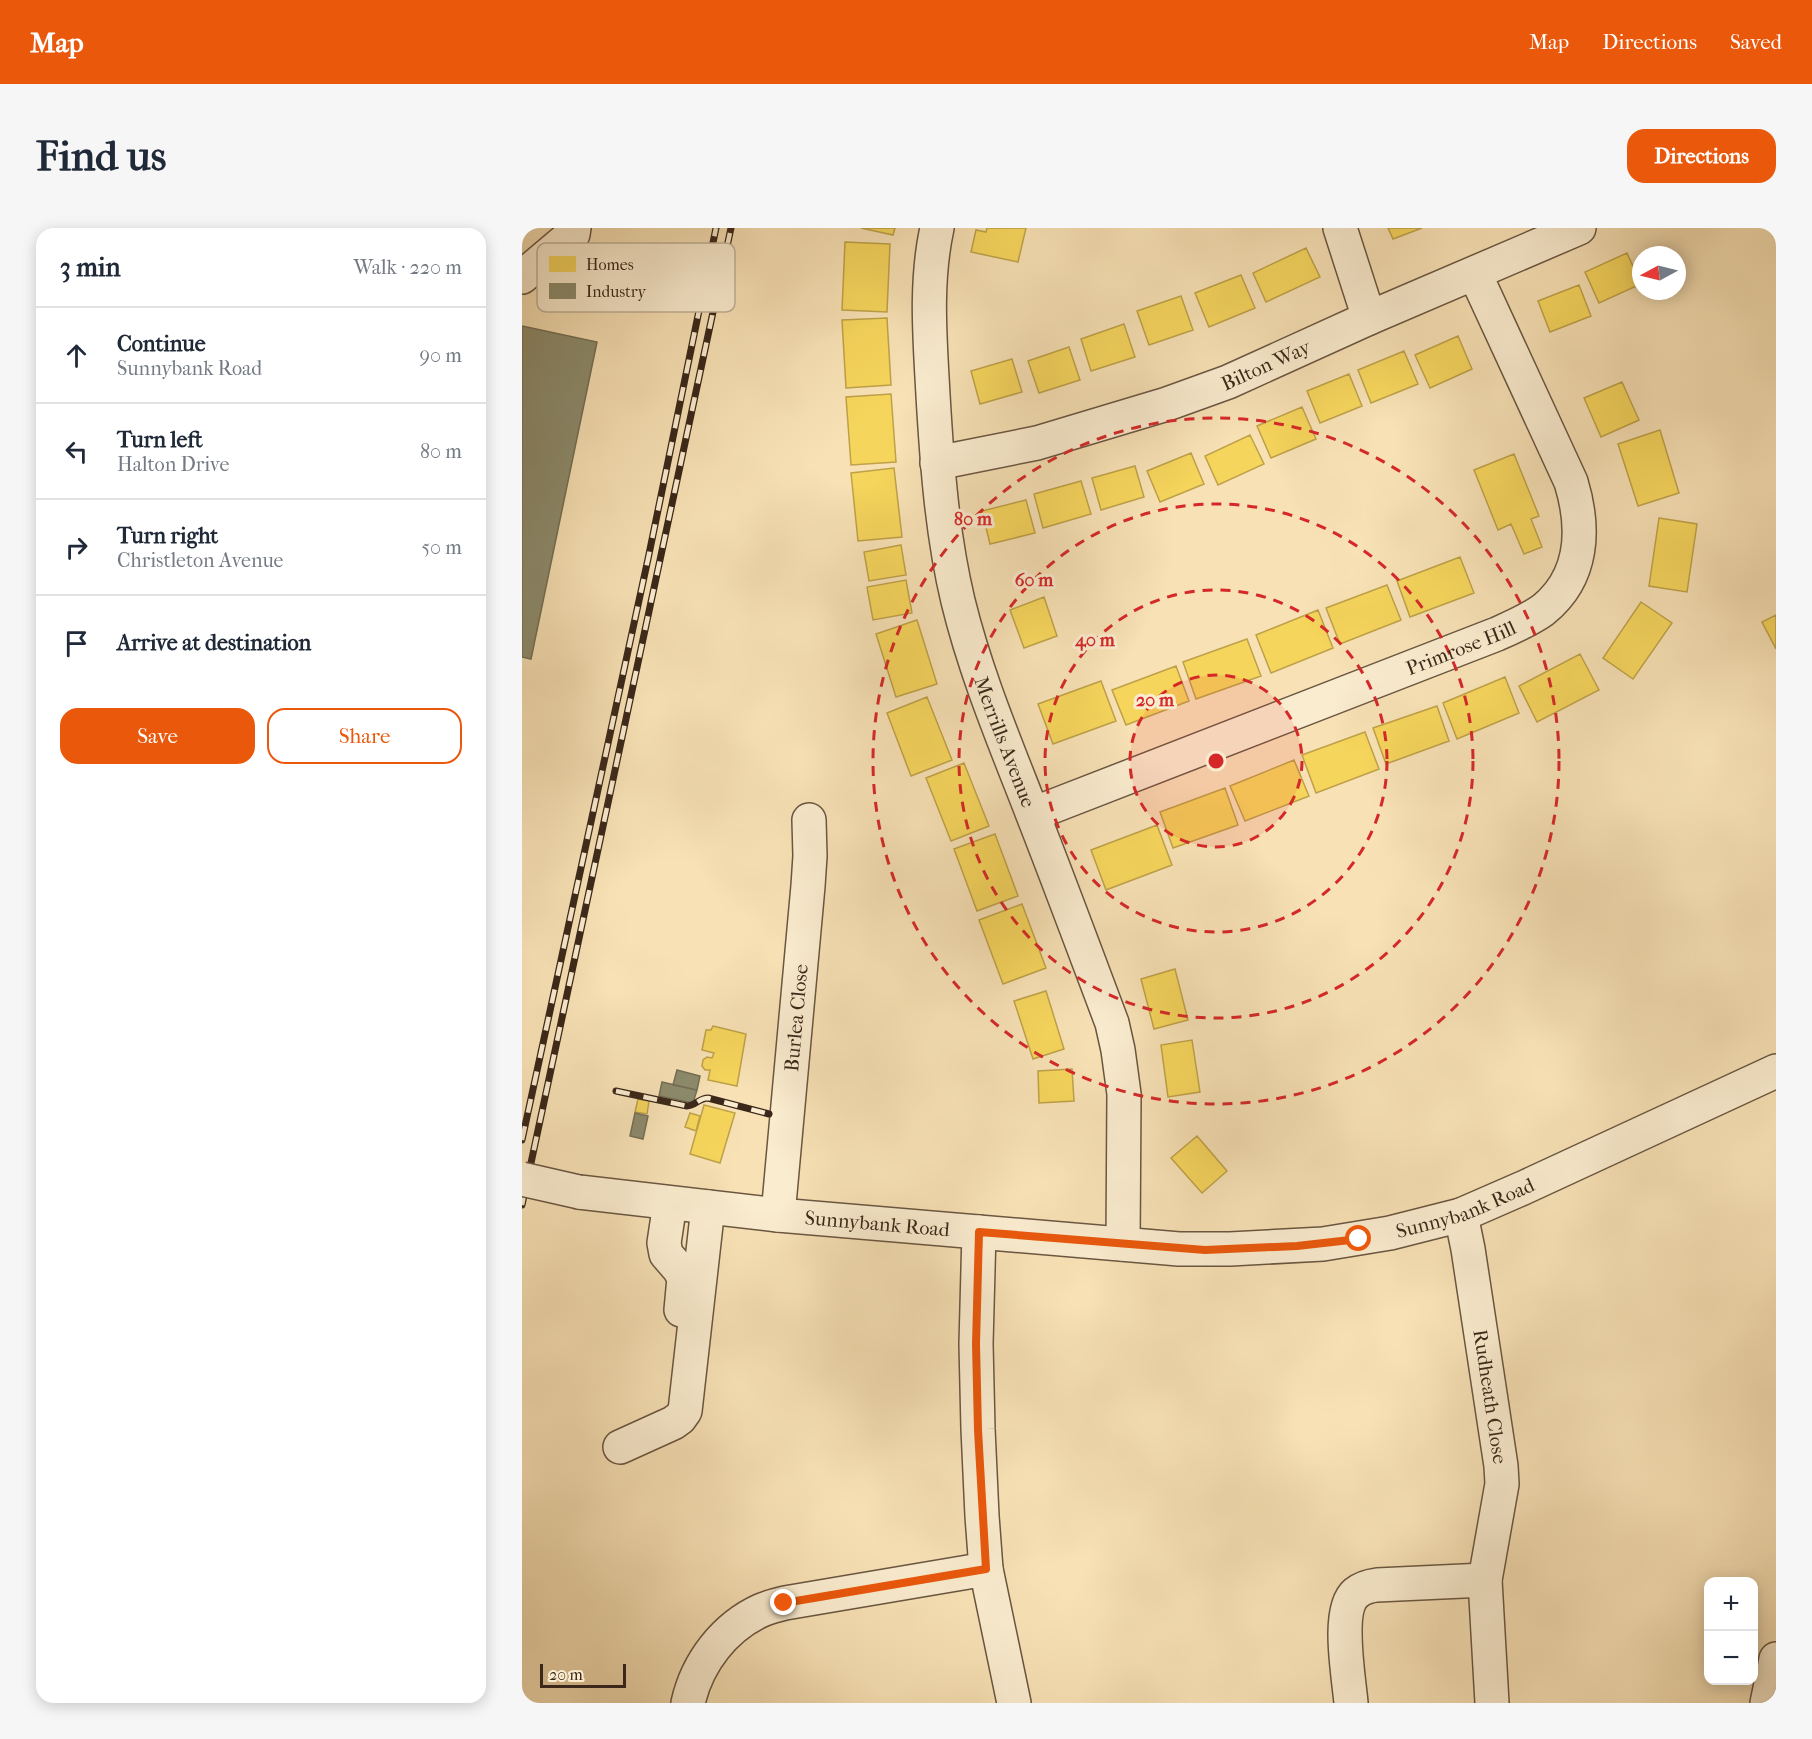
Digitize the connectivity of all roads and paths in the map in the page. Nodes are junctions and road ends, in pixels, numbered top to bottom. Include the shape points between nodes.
1 (574, 228) edge
2 (937, 228) edge
3 (1340, 228) edge
4 (1579, 228) edge
5 (562, 243) edge
6 (537, 264) edge
7 (1475, 274) junction
8 (522, 277) edge
9 (1369, 318) junction
10 (937, 463) junction
11 (1033, 814) junction
12 (810, 820) dead end
13 (1776, 1071) edge
14 (522, 1179) edge
15 (670, 1203) junction
16 (708, 1207) junction
17 (778, 1215) junction
18 (1461, 1215) junction
19 (979, 1232) junction
20 (1123, 1244) junction
21 (672, 1380) dead end
22 (620, 1447) dead end
23 (986, 1569) junction
24 (1485, 1580) junction
25 (688, 1703) edge
26 (1014, 1703) edge
27 (1351, 1703) edge
28 (1491, 1703) edge

1 - 5 street
2 - 10 street, Merrills Avenue via 928,306
3 - 9 street
4 - 7 street, Bilton Way
6 - 8 street
7 - 9 street, Bilton Way
7 - 11 street, Primrose Hill via 1578,502 1581,537 1574,566 1559,593 1532,617 1497,634
9 - 10 street, Bilton Way via 1228,382 1167,404 1037,443
10 - 11 street, Merrills Avenue via 959,603 1004,745
11 - 20 street, Merrills Avenue via 1112,1023 1118,1050 1124,1094
12 - 17 street, Burlea Close via 808,886
13 - 18 street, Sunnybank Road
14 - 15 street, Sunnybank Road, bridge via 579,1192
15 - 16 street, Sunnybank Road
15 - 21 street via 666,1254 684,1278
16 - 17 street, Sunnybank Road
16 - 22 street via 685,1411 673,1423
17 - 19 street, Sunnybank Road
18 - 20 street, Sunnybank Road via 1359,1239 1297,1246 1205,1250
18 - 24 street, Rudheath Close via 1502,1466
19 - 20 street, Sunnybank Road
19 - 23 street via 976,1344
23 - 25 street via 762,1610 728,1632 708,1655 694,1679
23 - 26 street
24 - 27 street via 1377,1584 1355,1594 1344,1623
24 - 28 street, Rudheath Close

